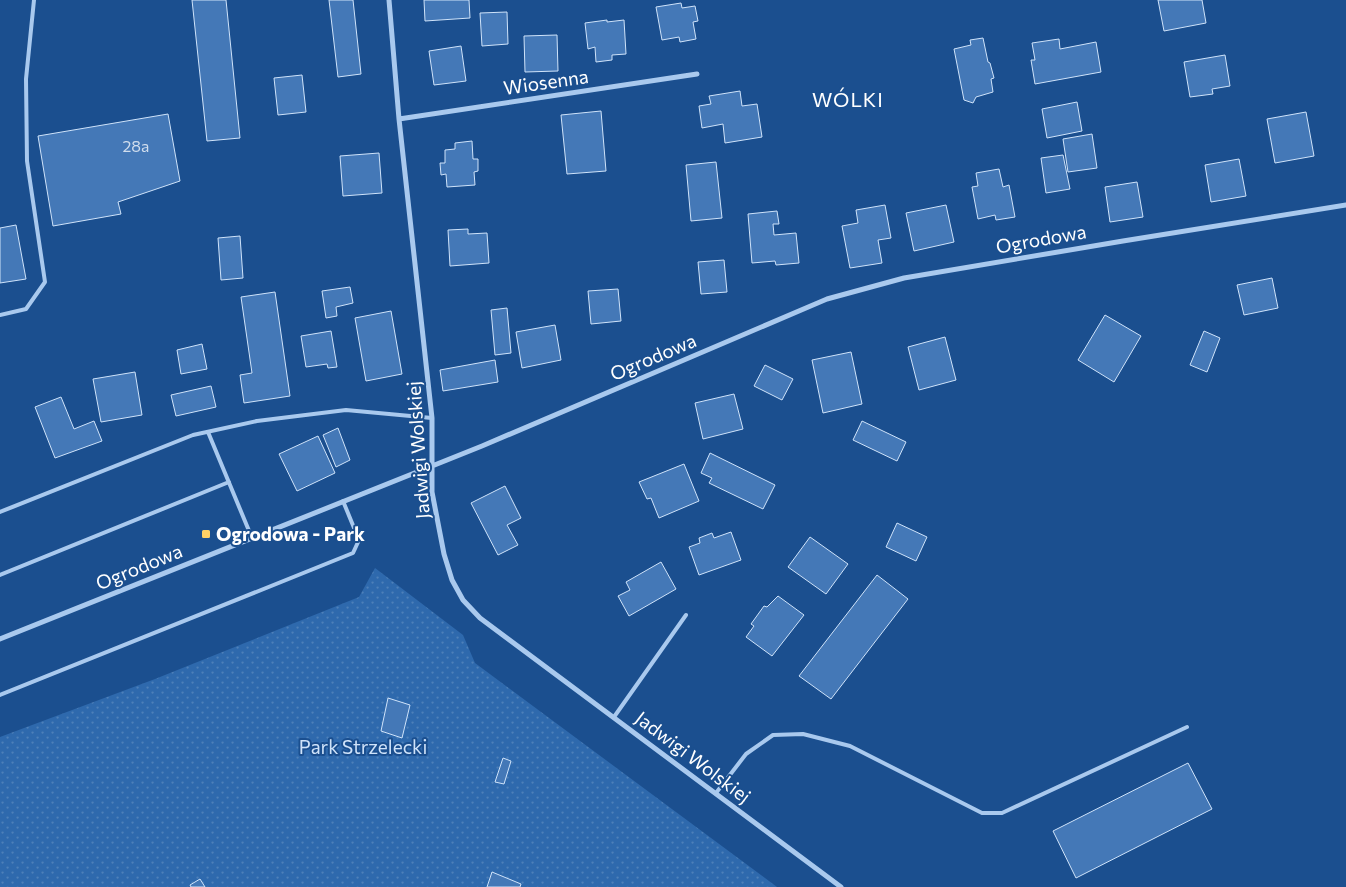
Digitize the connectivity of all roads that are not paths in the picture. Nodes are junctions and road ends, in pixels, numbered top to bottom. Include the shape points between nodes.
1 (34, 0) edge
2 (389, 0) edge
3 (696, 74) dead end
4 (399, 119) junction
5 (1346, 205) edge
6 (0, 315) edge
7 (432, 418) junction
8 (208, 432) junction
9 (432, 466) junction
10 (229, 482) junction
11 (344, 501) junction
12 (0, 512) edge
13 (252, 538) junction
14 (0, 575) edge
15 (686, 615) dead end
16 (0, 639) edge
17 (0, 694) edge
18 (614, 717) junction
19 (1187, 727) dead end
20 (716, 793) junction
21 (841, 887) edge

1 - 6 lane via 26,79 27,161 45,282 26,310
2 - 4 street, Jadwigi Wolskiej
3 - 4 street, Wiosenna
4 - 7 street, Jadwigi Wolskiej
5 - 9 street, Ogrodowa via 904,278 827,299
7 - 8 lane via 346,410 257,421
7 - 9 street, Jadwigi Wolskiej
8 - 10 lane
8 - 12 lane via 193,435
9 - 11 street, Ogrodowa
9 - 18 street, Jadwigi Wolskiej via 432,492 444,554 452,580 463,600 480,618
10 - 13 lane
10 - 14 lane
11 - 13 street, Ogrodowa
11 - 17 lane via 359,540 353,553
13 - 16 street, Ogrodowa
15 - 18 lane
18 - 20 street, Jadwigi Wolskiej
19 - 20 lane via 1002,813 982,813 850,746 803,734 773,735 746,754
20 - 21 street, Jadwigi Wolskiej

